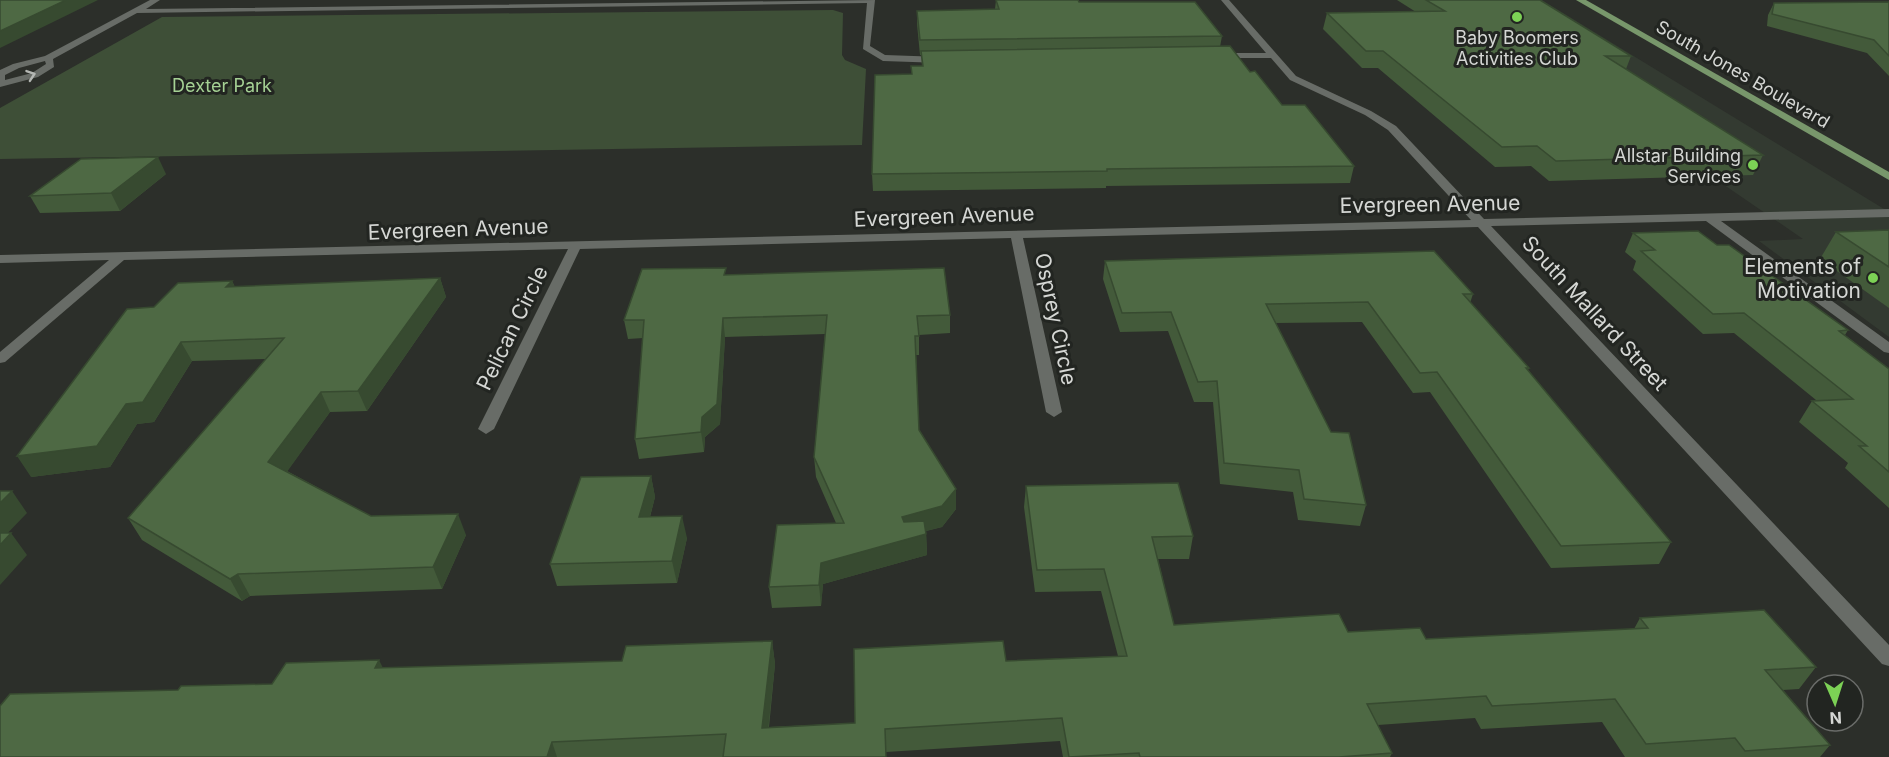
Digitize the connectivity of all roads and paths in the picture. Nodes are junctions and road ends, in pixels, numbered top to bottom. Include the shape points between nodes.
1 (156, 0) edge
2 (1225, 0) edge
3 (1580, 0) edge
4 (871, 1) edge
5 (135, 11) junction
6 (1272, 55) junction
7 (1202, 56) edge
8 (958, 60) edge
9 (1, 84) edge
10 (1889, 177) edge
11 (1889, 213) edge
12 (1710, 218) junction
13 (1482, 222) junction
14 (1016, 234) junction
15 (576, 245) junction
16 (120, 257) junction
17 (0, 259) edge
18 (1889, 349) edge
19 (0, 359) edge
20 (1054, 412) dead end
21 (486, 429) dead end
22 (1889, 658) edge

1 - 5 street
2 - 6 street, South Mallard Street
3 - 10 main road, South Jones Boulevard
4 - 5 street
4 - 8 street via 866,46 882,58
5 - 9 street via 48,58 51,65 35,75
6 - 7 street
6 - 13 street, South Mallard Street via 1293,78 1392,128
11 - 12 street, Evergreen Avenue
12 - 13 street, Evergreen Avenue
12 - 18 street
13 - 14 street, Evergreen Avenue
13 - 22 street, South Mallard Street
14 - 15 street, Evergreen Avenue
14 - 20 street, Osprey Circle
15 - 16 street, Evergreen Avenue
15 - 21 street, Pelican Circle
16 - 17 street, Evergreen Avenue
16 - 19 street

